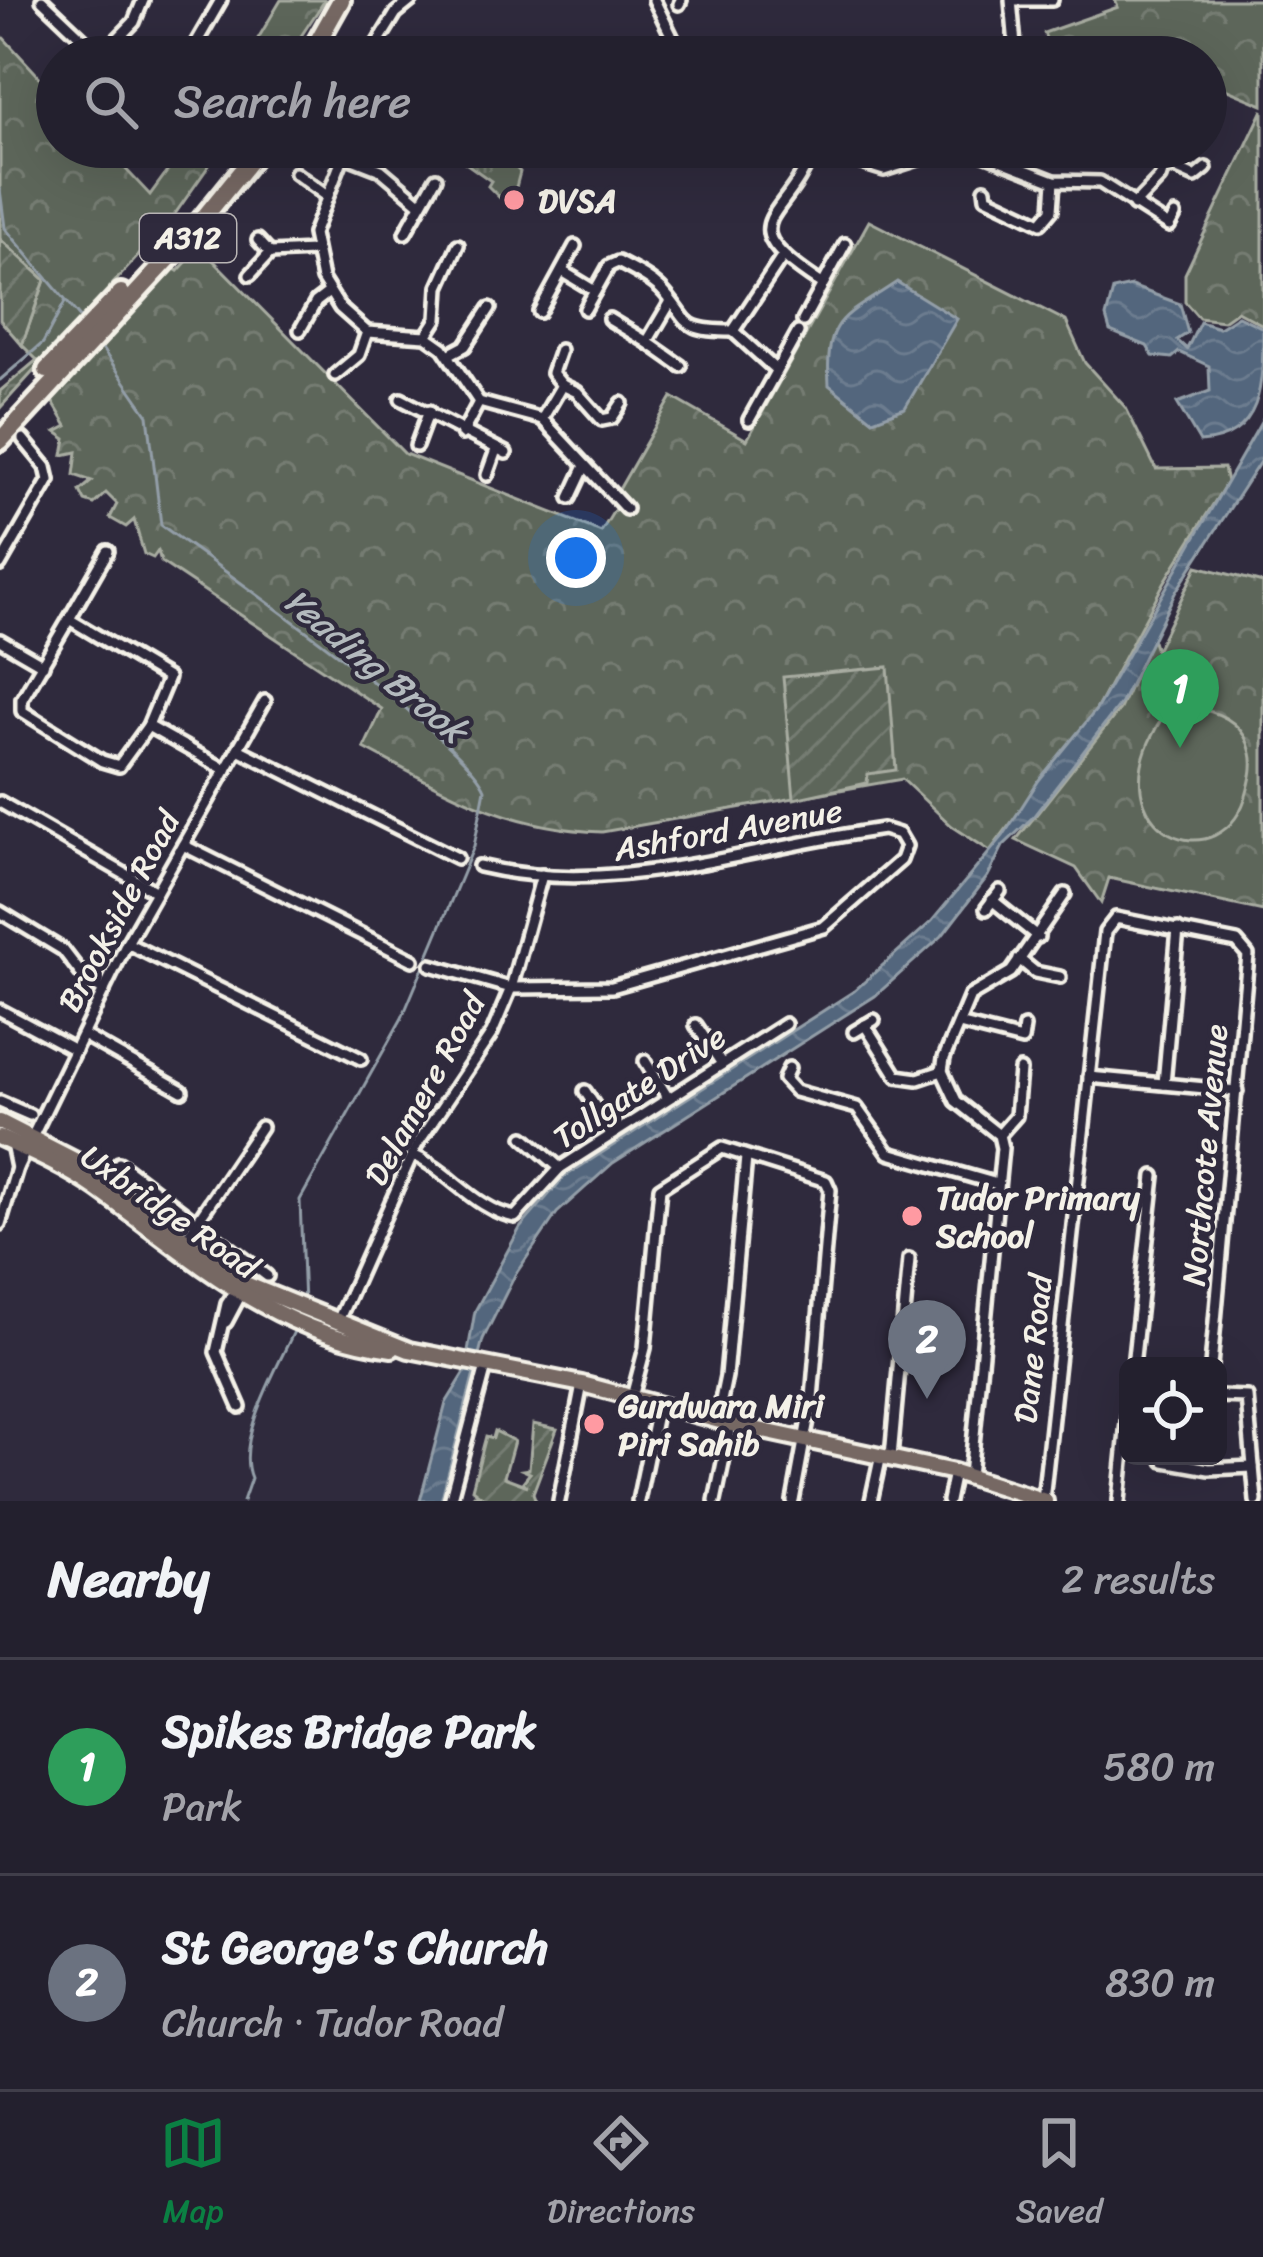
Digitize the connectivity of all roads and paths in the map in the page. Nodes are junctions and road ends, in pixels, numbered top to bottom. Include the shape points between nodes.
1 (42, 0) edge
2 (142, 0) edge
3 (221, 0) edge
4 (341, 0) edge
5 (352, 0) edge
6 (412, 0) edge
7 (654, 0) edge
8 (1014, 0) edge
9 (1052, 0) edge
10 (79, 36) edge
11 (121, 36) edge
12 (200, 36) edge
13 (321, 36) edge
14 (333, 36) edge
15 (382, 36) edge
16 (672, 36) edge
17 (1015, 36) edge
18 (230, 168) edge
19 (244, 168) edge
20 (338, 168) edge
21 (377, 168) edge
22 (807, 168) edge
23 (1023, 168) edge
24 (1163, 168) edge
25 (1173, 168) edge
26 (1207, 168) dead end
27 (295, 172) dead end
28 (436, 178) dead end
29 (1054, 181) junction
30 (324, 194) junction
31 (983, 196) dead end
32 (420, 203) junction
33 (1134, 205) junction
34 (1041, 224) junction
35 (1174, 224) dead end
36 (405, 233) dead end
37 (1036, 236) dead end
38 (258, 240) dead end
39 (845, 244) dead end
40 (458, 245) dead end
41 (575, 246) dead end
42 (313, 251) junction
43 (270, 254) junction
44 (781, 259) junction
45 (562, 271) junction
46 (250, 275) dead end
47 (823, 284) junction
48 (595, 291) junction
49 (329, 292) junction
50 (670, 303) junction
51 (490, 308) dead end
52 (585, 309) dead end
53 (539, 312) dead end
54 (609, 319) dead end
55 (102, 320) junction
56 (300, 330) dead end
57 (733, 331) junction
58 (367, 332) junction
59 (426, 336) junction
60 (81, 342) junction
61 (646, 342) junction
62 (560, 350) dead end
63 (450, 354) junction
64 (681, 366) dead end
65 (776, 370) junction
66 (335, 375) dead end
67 (562, 385) junction
68 (401, 399) dead end
69 (479, 402) junction
70 (622, 404) dead end
71 (429, 411) junction
72 (542, 419) junction
73 (748, 420) dead end
74 (0, 423) edge
75 (462, 434) junction
76 (23, 439) dead end
77 (0, 441) edge
78 (416, 446) dead end
79 (585, 466) junction
80 (487, 475) dead end
81 (570, 498) dead end
82 (626, 509) dead end
83 (108, 550) dead end
84 (0, 565) edge
85 (69, 619) junction
86 (0, 640) edge
87 (43, 665) junction
88 (265, 701) dead end
89 (148, 726) junction
90 (238, 748) junction
91 (226, 770) junction
92 (0, 802) edge
93 (182, 845) junction
94 (458, 858) dead end
95 (479, 866) dead end
96 (542, 875) junction
97 (156, 892) junction
98 (1065, 894) dead end
99 (993, 900) dead end
100 (0, 912) edge
101 (1178, 929) junction
102 (1038, 937) junction
103 (128, 943) junction
104 (1019, 959) junction
105 (413, 960) dead end
106 (431, 965) dead end
107 (1248, 968) junction
108 (1263, 970) edge
109 (1060, 977) dead end
110 (511, 988) junction
111 (104, 991) junction
112 (0, 1010) edge
113 (784, 1024) dead end
114 (959, 1024) junction
115 (696, 1025) dead end
116 (864, 1026) dead end
117 (1024, 1028) dead end
118 (83, 1035) junction
119 (75, 1050) junction
120 (361, 1059) dead end
121 (645, 1061) dead end
122 (722, 1064) junction
123 (1019, 1070) dead end
124 (943, 1071) junction
125 (781, 1076) dead end
126 (1089, 1077) junction
127 (1163, 1084) junction
128 (1018, 1087) junction
129 (1032, 1089) dead end
130 (182, 1090) dead end
131 (585, 1090) dead end
132 (1237, 1091) junction
133 (668, 1098) junction
134 (0, 1102) edge
135 (30, 1115) dead end
136 (0, 1123) edge
137 (261, 1127) dead end
138 (612, 1133) junction
139 (999, 1135) junction
140 (524, 1137) dead end
141 (3, 1139) edge
142 (32, 1144) junction
143 (412, 1155) junction
144 (746, 1156) junction
145 (119, 1163) dead end
146 (17, 1168) junction
147 (560, 1168) junction
148 (1154, 1176) dead end
149 (997, 1184) junction
150 (0, 1224) edge
151 (195, 1224) junction
152 (184, 1241) junction
153 (909, 1259) dead end
154 (267, 1276) dead end
155 (240, 1290) junction
156 (312, 1321) junction
157 (337, 1323) junction
158 (357, 1336) junction
159 (1134, 1357) edge
160 (1211, 1357) edge
161 (484, 1366) junction
162 (582, 1384) junction
163 (1227, 1396) edge
164 (632, 1397) junction
165 (658, 1404) junction
166 (240, 1407) dead end
167 (724, 1422) junction
168 (805, 1440) junction
169 (886, 1456) junction
170 (1123, 1465) edge
171 (1191, 1465) edge
172 (1253, 1466) junction
173 (962, 1474) junction
174 (1036, 1499) edge
175 (450, 1501) edge
176 (559, 1501) edge
177 (638, 1501) edge
178 (716, 1501) edge
179 (793, 1501) edge
180 (872, 1501) edge
181 (948, 1501) edge
182 (1119, 1501) edge
183 (1256, 1501) edge

1 - 10 street
2 - 11 street
3 - 12 street
4 - 13 highway
5 - 14 highway
6 - 15 street
7 - 16 street
8 - 9 street
8 - 17 street
18 - 55 highway, A312
19 - 55 highway, A312 via 184,242
20 - 30 street
21 - 32 street
22 - 44 street via 770,220
23 - 29 street
24 - 33 street
25 - 26 street via 1194,181
27 - 30 street
28 - 32 street
29 - 33 street via 1100,182
29 - 34 street via 1052,210
30 - 42 street
31 - 34 street
32 - 36 street
33 - 35 street
34 - 37 street
38 - 43 street
39 - 47 street
40 - 59 street
41 - 45 street
42 - 43 street
42 - 49 street
43 - 46 street
44 - 47 street
44 - 57 street
45 - 48 street
45 - 53 street
47 - 65 street
48 - 50 street via 618,262 652,281
48 - 52 street
49 - 56 street
49 - 58 street
50 - 57 street via 696,328
50 - 61 street
51 - 63 street via 465,346
54 - 61 street
55 - 60 highway, A312
57 - 65 street
58 - 59 street
58 - 66 street via 358,355
59 - 63 street
60 - 74 highway, A312
60 - 77 highway, A312
61 - 64 street
62 - 67 street via 552,373
63 - 69 street
65 - 73 street
67 - 70 street via 602,420
67 - 72 street
68 - 71 street
69 - 72 street
69 - 75 street
71 - 75 street
71 - 78 street
72 - 79 street
75 - 80 street via 501,452
76 - 84 street via 49,480
79 - 81 street
79 - 82 street
83 - 85 street
85 - 87 street
85 - 89 street via 167,675
86 - 87 street
87 - 89 street via 21,702 28,719 113,766 128,760
88 - 90 street, Brookside Road
89 - 91 street
90 - 91 street, Brookside Road
90 - 94 street
91 - 93 street, Brookside Road
92 - 97 street
93 - 97 street, Brookside Road
93 - 105 street
95 - 96 street, Ashford Avenue
96 - 110 street, Delamere Road
96 - 110 street, Ashford Avenue via 624,876 884,830 906,846 899,862 824,927 612,987
97 - 103 street, Brookside Road
98 - 102 street via 1050,903
99 - 102 street
100 - 111 street via 63,950
101 - 107 street, Northcote Avenue via 1246,949
101 - 126 street, Dane Road via 1111,920
101 - 127 street
102 - 104 street
103 - 111 street, Brookside Road
103 - 120 street
104 - 109 street
104 - 114 street via 970,996
106 - 110 street
107 - 108 street
107 - 132 street, Northcote Avenue
110 - 143 street, Delamere Road via 479,1058
111 - 118 street, Brookside Road
112 - 119 street
113 - 122 street, Tollgate Drive
114 - 117 street via 1021,1045
114 - 124 street
115 - 122 street
116 - 124 street via 897,1076
118 - 119 street, Brookside Road
118 - 130 street
119 - 142 street, Brookside Road
121 - 133 street
122 - 133 street, Tollgate Drive
123 - 128 street
124 - 139 street via 956,1101
125 - 149 street via 801,1094 857,1108 889,1153
126 - 127 street
126 - 174 street, Dane Road
127 - 132 street
128 - 129 street
128 - 139 street via 1016,1116
131 - 138 street
132 - 160 street, Northcote Avenue
133 - 138 street, Tollgate Drive
134 - 135 street
136 - 142 main road, Uxbridge Road
137 - 151 street
138 - 147 street, Tollgate Drive
139 - 149 street
140 - 147 street
141 - 142 main road, Uxbridge Road
141 - 146 street via 17,1152
142 - 146 street, Brookside Road
142 - 152 main road, Uxbridge Road via 86,1166
142 - 155 main road, Uxbridge Road
143 - 147 street, Tollgate Drive via 512,1217
143 - 157 street, Delamere Road
144 - 164 street via 720,1149 658,1192 645,1348
144 - 167 street
144 - 168 street via 828,1183
145 - 151 street
146 - 150 street, Brookside Road
148 - 159 street
149 - 173 street
151 - 152 street
151 - 154 street
152 - 155 main road, Uxbridge Road
153 - 169 street
155 - 156 main road, Uxbridge Road
155 - 166 street via 216,1360
156 - 157 main road, Uxbridge Road
156 - 158 main road, Uxbridge Road
157 - 158 main road, Uxbridge Road
158 - 161 main road, Uxbridge Road
161 - 162 main road
161 - 175 street
162 - 164 main road
162 - 176 street
163 - 172 street via 1247,1397
164 - 165 main road
165 - 167 main road
165 - 177 street
167 - 168 main road
167 - 178 street
168 - 169 main road
168 - 179 street
169 - 173 main road
169 - 180 street
170 - 182 street
171 - 172 street
172 - 183 street
173 - 174 main road
173 - 181 street

